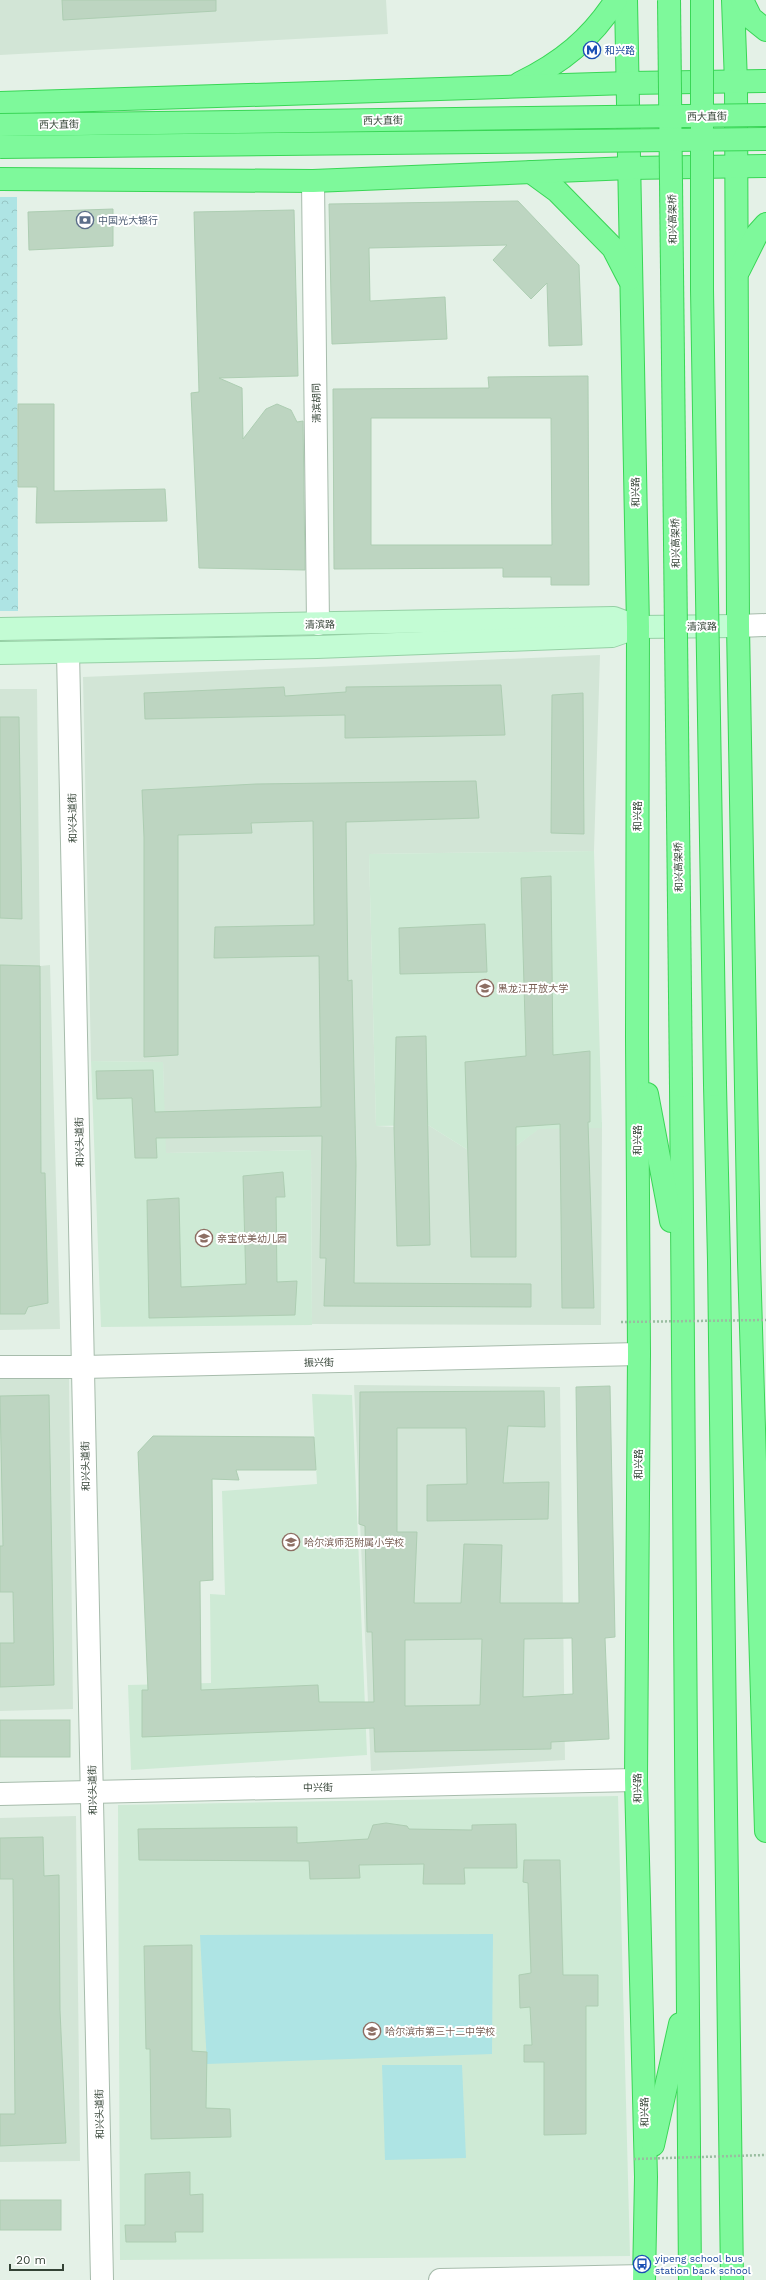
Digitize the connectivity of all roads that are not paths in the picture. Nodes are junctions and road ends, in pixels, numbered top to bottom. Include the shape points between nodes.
1 (616, 0) edge
2 (626, 0) edge
3 (669, 0) edge
4 (702, 0) edge
5 (733, 0) edge
6 (742, 0) edge
7 (766, 30) edge
8 (766, 81) edge
9 (629, 83) junction
10 (736, 83) junction
11 (513, 86) junction
12 (0, 103) edge
13 (766, 115) edge
14 (0, 125) edge
15 (766, 139) edge
16 (0, 147) edge
17 (736, 166) junction
18 (766, 166) edge
19 (630, 168) junction
20 (532, 172) junction
21 (0, 179) edge
22 (314, 181) junction
23 (766, 224) edge
24 (737, 273) junction
25 (631, 283) junction
26 (318, 624) junction
27 (766, 625) edge
28 (738, 626) junction
29 (638, 627) junction
30 (0, 630) edge
31 (68, 652) junction
32 (0, 653) edge
33 (636, 1038) junction
34 (715, 1085) junction
35 (749, 1261) junction
36 (681, 1276) junction
37 (759, 1350) edge
38 (639, 1354) junction
39 (0, 1367) edge
40 (83, 1367) junction
41 (636, 1780) junction
42 (92, 1792) junction
43 (0, 1794) edge
44 (766, 1831) edge
45 (689, 1986) junction
46 (640, 2168) junction
47 (644, 2278) edge
48 (102, 2280) edge
49 (440, 2280) edge
50 (690, 2280) edge
51 (732, 2280) edge

1 - 11 highway via 601,23 575,48 549,69
2 - 9 highway, 和兴路
3 - 36 highway, 和兴高架桥, bridge
4 - 34 highway, bridge via 702,290
5 - 10 highway
6 - 7 highway via 751,18
8 - 10 highway
9 - 10 highway
9 - 11 highway
9 - 19 highway, 和兴路
10 - 17 highway
11 - 12 highway
13 - 14 highway, 西大直街, bridge
15 - 16 highway, bridge
17 - 18 highway
17 - 19 highway
17 - 24 highway
19 - 20 highway
19 - 25 highway, 和兴路
20 - 22 highway
20 - 25 highway via 557,191 613,248
21 - 22 highway
22 - 26 street, 清滨胡同
23 - 24 highway via 757,234
24 - 28 highway
25 - 29 highway, 和兴路
26 - 29 main road, 清滨路 via 614,618
26 - 30 main road, 清滨路
27 - 28 street, 清滨路
28 - 29 main road, 清滨路
28 - 35 highway
29 - 31 main road, 清滨路 via 612,636
29 - 33 highway, 和兴路
31 - 32 main road, 清滨路
31 - 40 street, 和兴头道街
33 - 36 highway
33 - 38 highway, 和兴路
34 - 35 highway
34 - 51 highway via 720,1285
35 - 37 highway
36 - 45 highway
37 - 44 highway
38 - 40 street, 振兴街
38 - 41 highway, 和兴路
39 - 40 street, 振兴街
40 - 42 street, 和兴头道街
41 - 42 street, 中兴街
41 - 46 highway, 和兴路
42 - 43 street, 中兴街
42 - 48 street, 和兴头道街
45 - 46 highway
45 - 50 highway
46 - 47 highway, 和兴路
47 - 49 street

